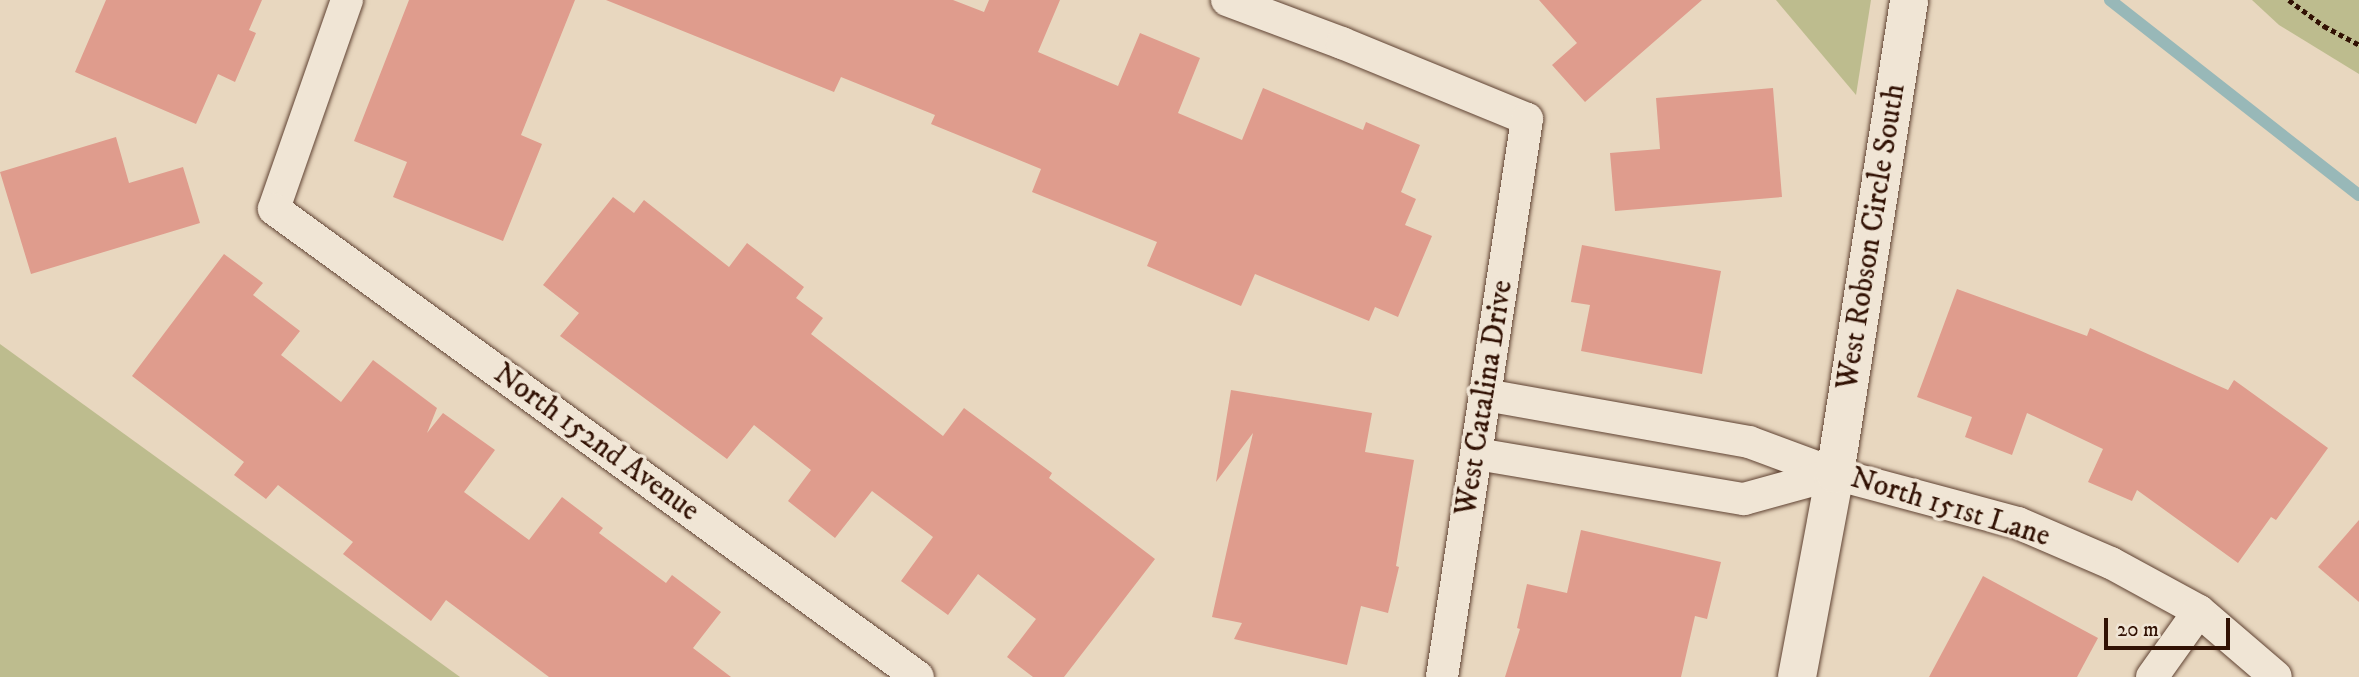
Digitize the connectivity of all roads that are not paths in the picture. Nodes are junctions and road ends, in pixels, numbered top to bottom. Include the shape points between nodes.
1 (347, 0) edge
2 (1227, 0) edge
3 (1909, 0) edge
4 (1486, 395) junction
5 (1477, 454) junction
6 (1835, 474) junction
7 (2199, 611) junction
8 (918, 677) edge
9 (1442, 677) edge
10 (1797, 677) edge
11 (2152, 677) edge
12 (2276, 677) edge

1 - 8 street, North 152nd Avenue via 274,209
2 - 4 street, West Catalina Drive via 1527,119
3 - 6 street, West Robson Circle South
4 - 5 street, West Catalina Drive
4 - 6 street, North 151st Lane via 1749,442
5 - 6 street, North 151st Lane via 1744,499
5 - 9 street, West Catalina Drive
6 - 7 street, North 151st Lane via 2018,523 2111,563
6 - 10 street, West Robson Circle South
7 - 11 street
7 - 12 street, North 151st Lane

